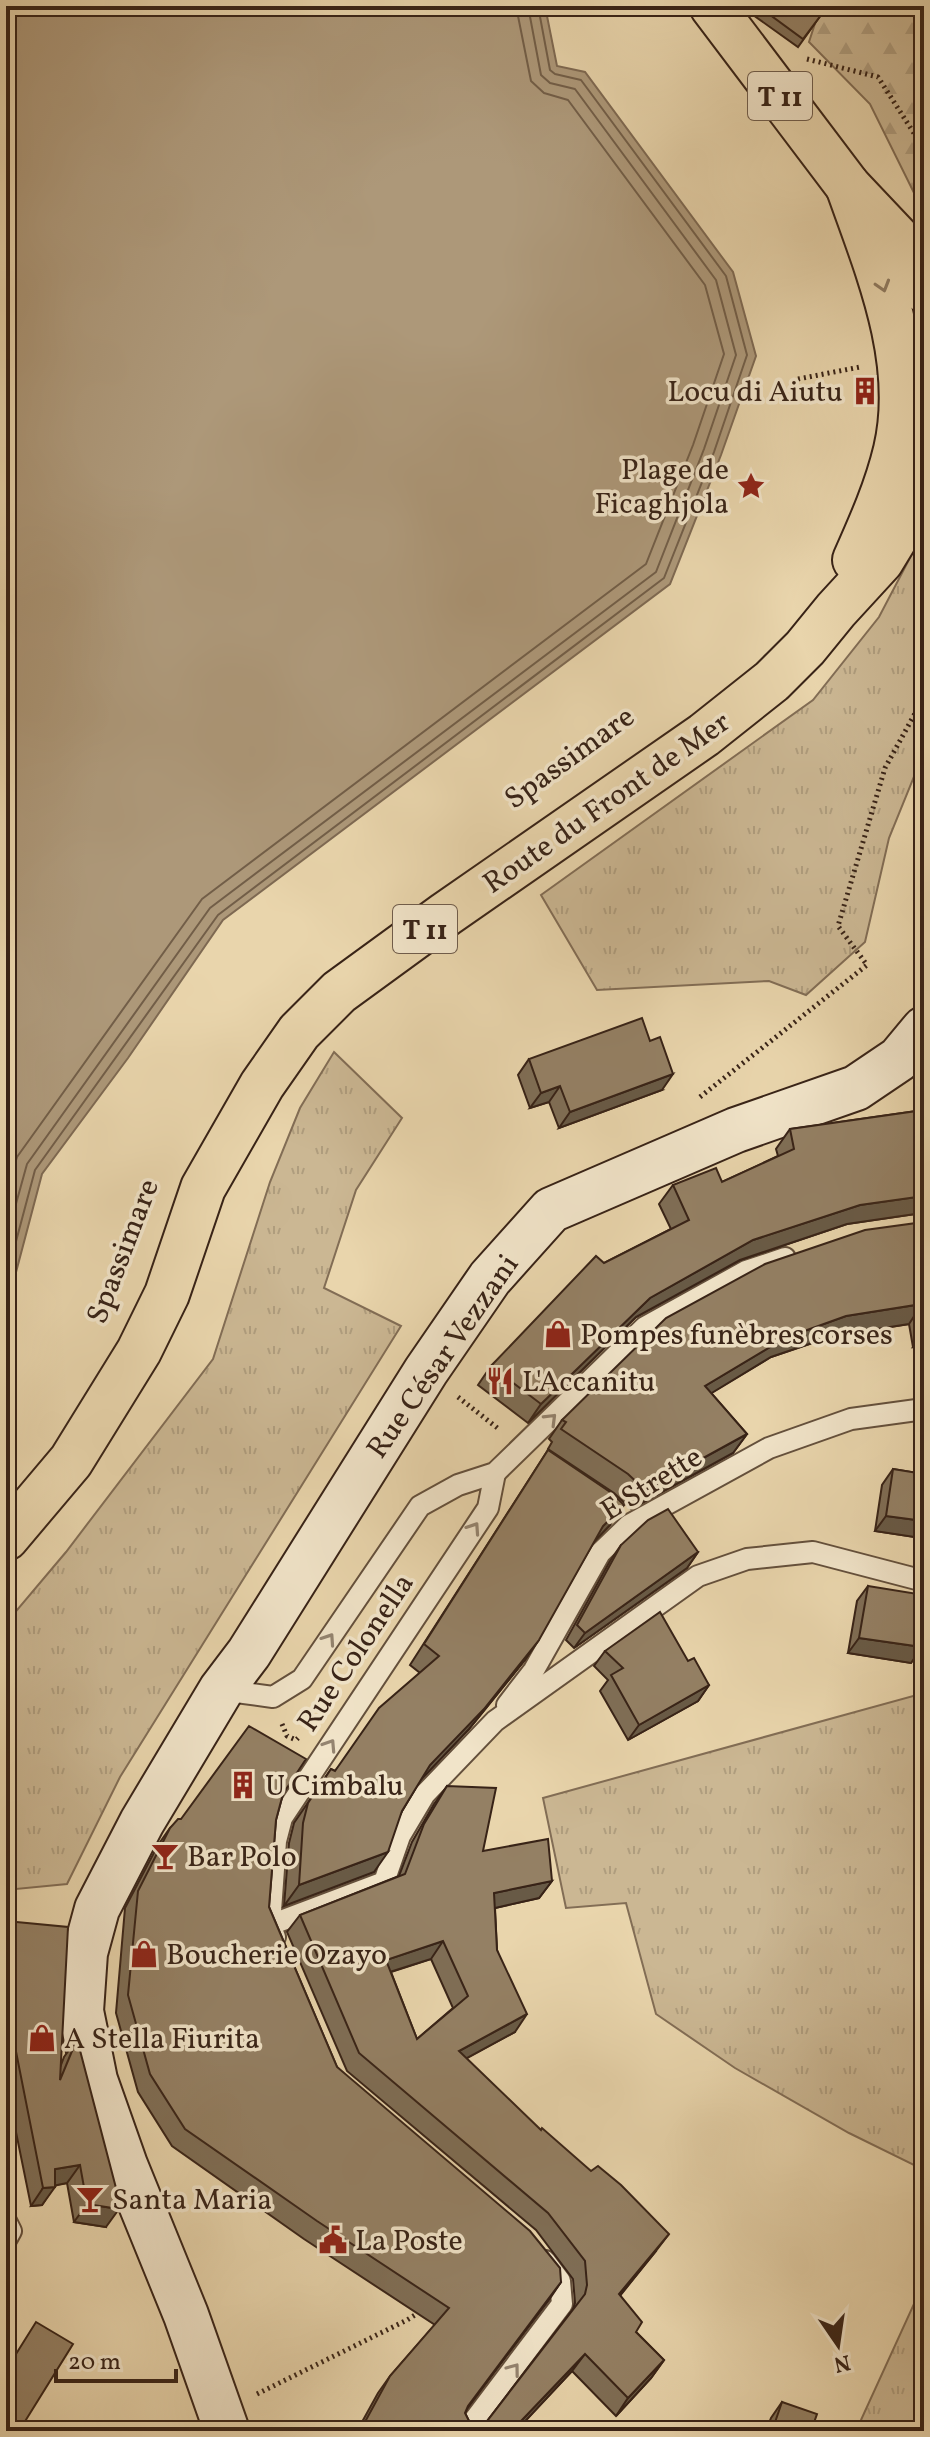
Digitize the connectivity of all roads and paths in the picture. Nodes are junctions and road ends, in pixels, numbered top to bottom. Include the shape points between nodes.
1 (712, 6) edge
2 (801, 58) dead end
3 (924, 149) edge
4 (848, 186) junction
5 (924, 290) edge
6 (864, 366) dead end
7 (798, 379) dead end
8 (924, 480) edge
9 (836, 610) junction
10 (924, 697) edge
11 (924, 1029) edge
12 (736, 1130) junction
13 (805, 1252) edge
14 (426, 1371) junction
15 (924, 1409) edge
16 (528, 1451) junction
17 (495, 1473) junction
18 (6, 1538) edge
19 (924, 1581) edge
20 (221, 1690) junction
21 (495, 1721) junction
22 (270, 1925) junction
23 (282, 1953) edge
24 (6, 2221) edge
25 (6, 2240) edge
26 (536, 2250) edge
27 (432, 2304) edge
28 (224, 2421) edge
29 (466, 2431) edge

1 - 4 main road, Route du Front de Mer / T 11
2 - 3 path via 878,77
4 - 5 main road, Route du Front de Mer / T 11 via 900,241
4 -> 9 main road, Route du Front de Mer / T 11 via 887,298 902,396 893,462
6 - 7 path
8 - 9 main road, Route du Front de Mer / T 11 via 881,561
9 - 18 main road, Route du Front de Mer / T 11 via 772,681 704,735 339,992 299,1032 203,1188 167,1294 139,1351 71,1461
10 - 12 path via 885,768 838,926 867,965 700,1096 707,1111 725,1105
11 - 12 main road, Rue César Vezzani via 899,1059 856,1088
12 - 14 main road, Rue César Vezzani via 551,1210 490,1278
16 -> 13 lane via 645,1327 746,1271
14 - 16 path
14 - 20 main road, Rue César Vezzani
15 - 21 lane, E Strette via 851,1419 769,1448 624,1520 534,1670
16 - 17 lane
20 -> 17 lane via 273,1697 302,1679 420,1506
22 -> 17 lane, Rue Colonella via 282,1818 488,1508
19 - 21 lane via 813,1552 747,1559 698,1576
20 - 28 main road, Rue César Vezzani via 97,1909 85,1953 81,2011 105,2109
21 - 22 lane via 425,1794 400,1836 384,1882
22 - 23 lane, Rue Colonella
24 - 25 lane via 11,2231
29 -> 26 lane via 562,2304 560,2281
27 - 28 path

